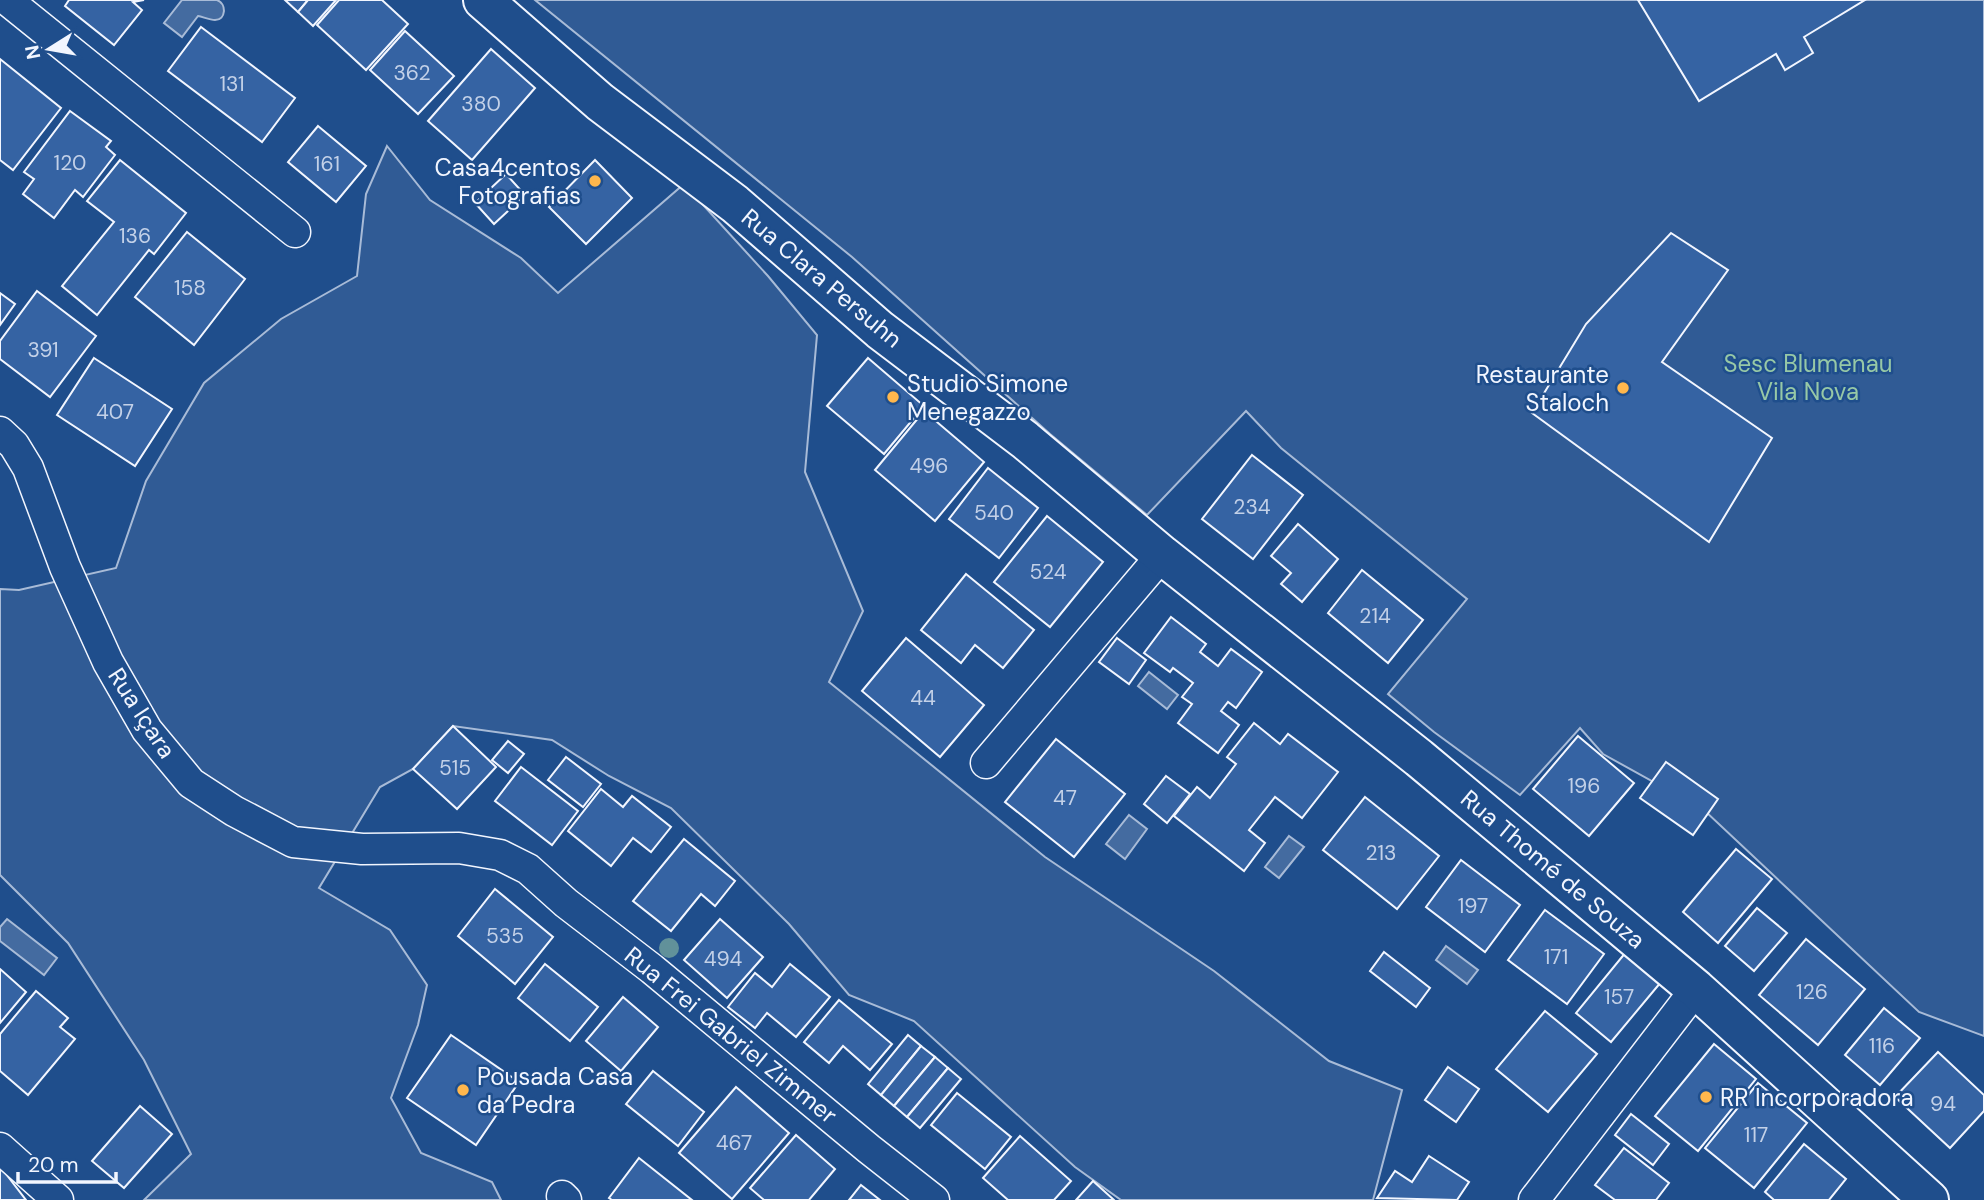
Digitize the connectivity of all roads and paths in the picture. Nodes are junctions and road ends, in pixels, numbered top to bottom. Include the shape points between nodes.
1 (7, 0) edge
2 (483, 0) edge
3 (295, 232) dead end
4 (0, 432) edge
5 (1162, 555) junction
6 (986, 763) dead end
7 (528, 869) joint
8 (1696, 989) junction
9 (0, 1148) edge
10 (58, 1200) edge
11 (934, 1200) edge
12 (1534, 1200) edge
13 (1929, 1200) edge

1 - 3 street
2 - 5 street, Rua Clara Persuhn via 600,102 735,204 880,330 1026,440
4 - 7 street, Rua Içara via 28,468 65,567 108,662 147,730 191,783 293,842 362,849 459,848 500,855
5 - 6 street
5 - 8 street, Rua Thomé de Souza via 1419,758
7 - 11 street, Rua Frei Gabriel Zimmer
8 - 12 street
8 - 13 street, Rua Thomé de Souza
9 - 10 street

